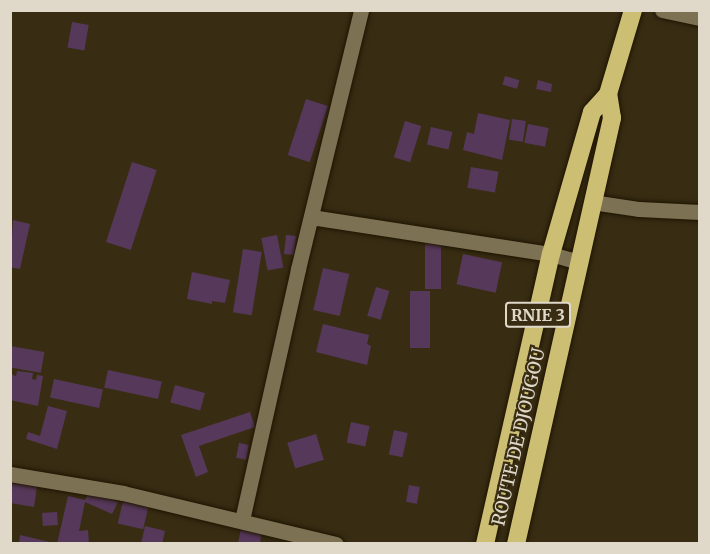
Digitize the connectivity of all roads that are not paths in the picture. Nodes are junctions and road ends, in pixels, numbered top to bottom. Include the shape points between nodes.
1 (361, 10) edge
2 (633, 10) edge
3 (662, 10) edge
4 (699, 18) edge
5 (608, 93) junction
6 (592, 202) junction
7 (699, 212) edge
8 (311, 217) junction
9 (551, 254) junction
10 (579, 262) junction
11 (10, 474) edge
12 (242, 520) junction
13 (336, 543) edge
14 (485, 543) edge
15 (516, 543) edge

1 - 8 street
2 - 5 highway, RNIE 3
3 - 4 street
5 - 6 highway, ROUTE DE DJOUGOU / RNIE 3 via 612,118
5 - 9 highway, RNIE 3 via 592,112
6 - 7 street
6 - 10 highway, ROUTE DE DJOUGOU / RNIE 3
8 - 9 street
8 - 12 street
9 - 10 street
9 - 14 highway, RNIE 3
10 - 15 highway, ROUTE DE DJOUGOU / RNIE 3
11 - 12 street
12 - 13 street

